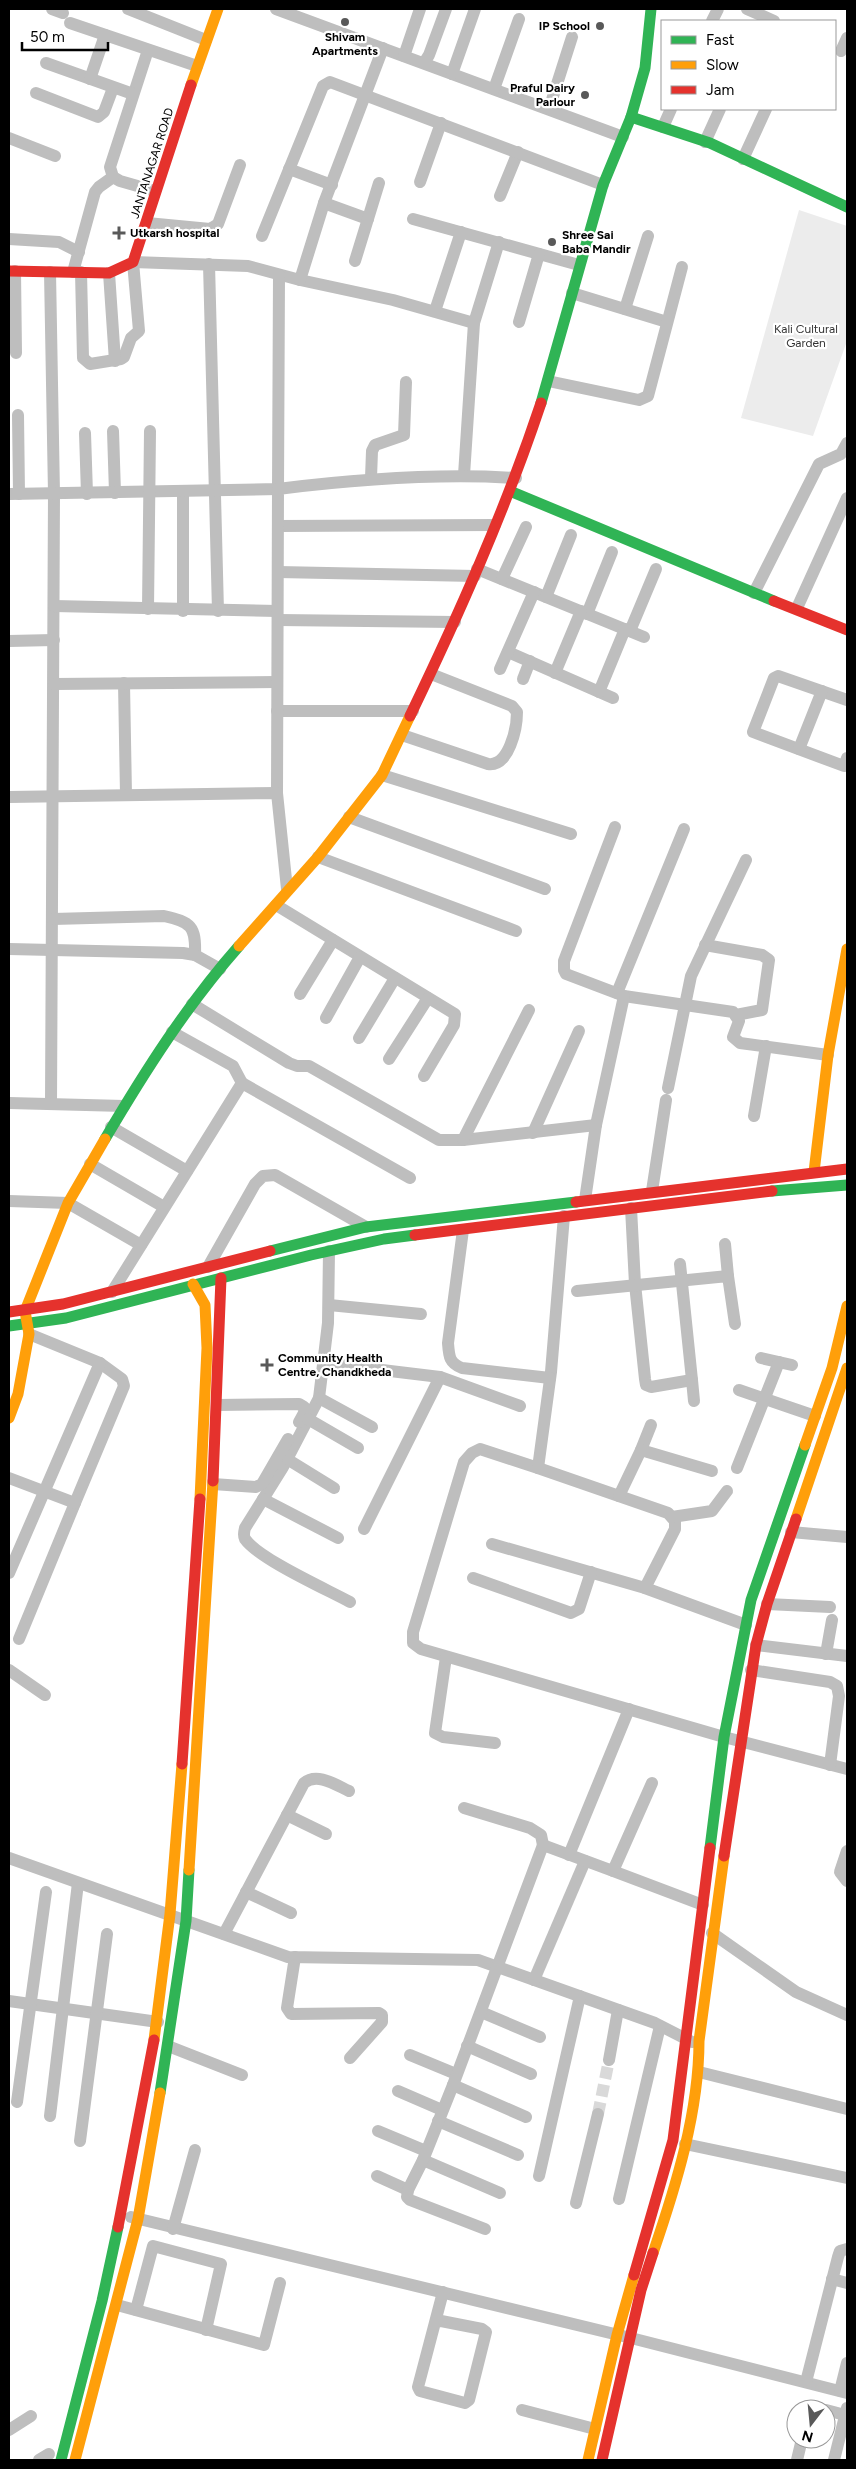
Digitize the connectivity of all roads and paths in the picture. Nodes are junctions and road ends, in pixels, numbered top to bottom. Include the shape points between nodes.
1 (128, 9) edge
2 (218, 9) edge
3 (276, 9) edge
4 (420, 9) edge
5 (446, 9) edge
6 (475, 9) edge
7 (651, 9) edge
8 (747, 9) edge
9 (62, 15) edge
10 (761, 18) edge
11 (520, 19) dead end
12 (105, 35) junction
13 (572, 37) dead end
14 (847, 38) edge
15 (206, 40) junction
16 (383, 48) junction
17 (148, 50) junction
18 (841, 51) edge
19 (404, 56) junction
20 (46, 63) dead end
21 (424, 63) junction
22 (198, 66) junction
23 (452, 74) junction
24 (90, 79) junction
25 (113, 88) junction
26 (494, 90) junction
27 (36, 93) dead end
28 (133, 94) junction
29 (367, 95) junction
30 (549, 109) junction
31 (671, 110) edge
32 (720, 110) edge
33 (766, 110) edge
34 (631, 117) junction
35 (441, 124) junction
36 (663, 128) junction
37 (622, 137) junction
38 (9, 138) edge
39 (705, 142) junction
40 (518, 152) junction
41 (55, 156) dead end
42 (743, 159) junction
43 (240, 165) dead end
44 (289, 169) junction
45 (113, 177) junction
46 (420, 182) dead end
47 (379, 183) dead end
48 (603, 184) junction
49 (332, 185) junction
50 (155, 191) junction
51 (500, 196) dead end
52 (324, 203) junction
53 (847, 207) edge
54 (368, 219) junction
55 (413, 219) dead end
56 (147, 222) junction
57 (461, 232) junction
58 (262, 236) dead end
59 (648, 236) dead end
60 (9, 239) edge
61 (499, 242) junction
62 (79, 252) junction
63 (539, 254) junction
64 (355, 261) dead end
65 (133, 262) junction
66 (209, 264) junction
67 (579, 265) junction
68 (682, 268) dead end
69 (12, 271) edge
70 (50, 272) junction
71 (77, 272) junction
72 (109, 273) junction
73 (279, 275) junction
74 (300, 280) junction
75 (572, 292) junction
76 (625, 309) junction
77 (435, 311) junction
78 (519, 322) dead end
79 (668, 322) junction
80 (474, 323) junction
81 (16, 353) dead end
82 (115, 361) junction
83 (548, 381) junction
84 (406, 382) dead end
85 (18, 415) dead end
86 (113, 431) dead end
87 (150, 431) dead end
88 (85, 433) dead end
89 (847, 444) edge
90 (464, 475) junction
91 (371, 478) junction
92 (516, 478) junction
93 (278, 489) junction
94 (148, 491) junction
95 (182, 491) junction
96 (213, 491) junction
97 (510, 491) junction
98 (115, 493) junction
99 (14, 494) edge
100 (54, 494) junction
101 (87, 494) junction
102 (847, 498) edge
103 (495, 525) junction
104 (278, 526) junction
105 (526, 527) dead end
106 (571, 535) dead end
107 (612, 552) dead end
108 (656, 569) dead end
109 (278, 572) junction
110 (476, 572) junction
111 (502, 579) junction
112 (754, 593) junction
113 (540, 595) junction
114 (54, 606) junction
115 (797, 608) junction
116 (148, 610) junction
117 (183, 610) junction
118 (218, 611) junction
119 (584, 612) junction
120 (278, 615) junction
121 (455, 622) junction
122 (628, 630) junction
123 (847, 630) edge
124 (644, 637) dead end
125 (54, 640) junction
126 (9, 641) edge
127 (508, 652) junction
128 (530, 662) junction
129 (500, 669) dead end
130 (555, 672) junction
131 (431, 674) junction
132 (523, 679) dead end
133 (278, 682) junction
134 (124, 683) junction
135 (54, 684) junction
136 (822, 691) junction
137 (599, 692) junction
138 (614, 698) dead end
139 (847, 700) edge
140 (277, 711) junction
141 (413, 711) junction
142 (402, 735) junction
143 (799, 749) junction
144 (847, 758) edge
145 (382, 775) junction
146 (277, 793) junction
147 (126, 795) junction
148 (54, 796) junction
149 (9, 797) edge
150 (350, 817) junction
151 (616, 827) dead end
152 (684, 829) dead end
153 (571, 834) dead end
154 (318, 857) junction
155 (746, 860) dead end
156 (546, 889) dead end
157 (287, 890) junction
158 (276, 905) junction
159 (52, 920) junction
160 (516, 931) dead end
161 (333, 940) junction
162 (705, 945) junction
163 (9, 949) edge
164 (52, 949) junction
165 (847, 949) edge
166 (195, 955) junction
167 (360, 957) junction
168 (220, 969) junction
169 (395, 978) junction
170 (300, 994) dead end
171 (621, 994) junction
172 (428, 998) junction
173 (192, 1004) junction
174 (684, 1006) junction
175 (528, 1010) dead end
176 (736, 1016) junction
177 (326, 1018) dead end
178 (579, 1031) dead end
179 (172, 1032) junction
180 (359, 1038) dead end
181 (766, 1046) junction
182 (828, 1055) junction
183 (389, 1059) dead end
184 (424, 1076) dead end
185 (242, 1083) junction
186 (9, 1103) edge
187 (51, 1104) junction
188 (124, 1106) junction
189 (754, 1116) dead end
190 (596, 1126) junction
191 (111, 1127) junction
192 (533, 1133) junction
193 (462, 1140) junction
194 (90, 1164) junction
195 (847, 1169) edge
196 (187, 1172) junction
197 (814, 1172) junction
198 (410, 1178) dead end
199 (847, 1185) edge
200 (652, 1191) junction
201 (585, 1200) junction
202 (9, 1201) edge
203 (68, 1203) junction
204 (164, 1207) junction
205 (630, 1208) junction
206 (564, 1216) junction
207 (366, 1227) junction
208 (463, 1230) junction
209 (725, 1244) dead end
210 (141, 1245) junction
211 (329, 1251) junction
212 (680, 1264) dead end
213 (208, 1267) junction
214 (728, 1276) junction
215 (222, 1278) junction
216 (682, 1280) junction
217 (193, 1284) junction
218 (635, 1284) junction
219 (576, 1291) dead end
220 (112, 1292) junction
221 (329, 1306) junction
222 (847, 1306) edge
223 (25, 1311) junction
224 (9, 1312) edge
225 (421, 1314) dead end
226 (735, 1324) dead end
227 (9, 1326) edge
228 (28, 1329) junction
229 (761, 1358) dead end
230 (779, 1362) junction
231 (100, 1363) junction
232 (324, 1363) junction
233 (792, 1365) dead end
234 (504, 1367) dead end
235 (847, 1371) edge
236 (551, 1375) junction
237 (440, 1377) junction
238 (692, 1380) junction
239 (739, 1390) dead end
240 (319, 1398) junction
241 (764, 1398) junction
242 (694, 1401) dead end
243 (216, 1405) junction
244 (520, 1406) dead end
245 (815, 1416) junction
246 (9, 1418) edge
247 (308, 1419) junction
248 (651, 1425) dead end
249 (372, 1427) dead end
250 (358, 1448) dead end
251 (641, 1450) junction
252 (287, 1460) junction
253 (538, 1468) junction
254 (736, 1468) dead end
255 (712, 1471) dead end
256 (9, 1478) edge
257 (213, 1484) junction
258 (334, 1488) dead end
259 (727, 1491) dead end
260 (43, 1492) junction
261 (619, 1496) junction
262 (263, 1499) junction
263 (75, 1503) junction
264 (672, 1517) junction
265 (364, 1528) dead end
266 (791, 1532) junction
267 (847, 1537) edge
268 (338, 1538) dead end
269 (492, 1544) dead end
270 (591, 1572) junction
271 (9, 1573) edge
272 (473, 1578) dead end
273 (645, 1588) junction
274 (350, 1602) dead end
275 (767, 1604) junction
276 (830, 1607) dead end
277 (832, 1620) dead end
278 (746, 1625) junction
279 (19, 1639) dead end
280 (756, 1645) junction
281 (826, 1654) junction
282 (847, 1656) edge
283 (446, 1657) junction
284 (9, 1670) edge
285 (751, 1670) junction
286 (45, 1695) dead end
287 (630, 1709) junction
288 (724, 1737) junction
289 (740, 1741) junction
290 (495, 1743) dead end
291 (830, 1765) junction
292 (847, 1769) edge
293 (652, 1783) dead end
294 (349, 1791) dead end
295 (464, 1808) dead end
296 (287, 1815) junction
297 (326, 1834) dead end
298 (543, 1845) junction
299 (847, 1851) edge
300 (569, 1855) junction
301 (9, 1858) edge
302 (585, 1861) junction
303 (613, 1871) junction
304 (847, 1881) edge
305 (78, 1883) junction
306 (46, 1892) dead end
307 (246, 1892) junction
308 (703, 1905) junction
309 (291, 1913) dead end
310 (170, 1914) junction
311 (186, 1920) junction
312 (712, 1933) junction
313 (107, 1934) dead end
314 (224, 1934) junction
315 (295, 1957) junction
316 (497, 1967) junction
317 (534, 1980) junction
318 (580, 1996) junction
319 (9, 2001) edge
320 (30, 2004) junction
321 (64, 2008) junction
322 (618, 2010) junction
323 (481, 2012) junction
324 (97, 2013) junction
325 (847, 2015) edge
326 (158, 2022) junction
327 (660, 2026) junction
328 (540, 2037) dead end
329 (685, 2038) junction
330 (168, 2046) junction
331 (467, 2046) junction
332 (699, 2046) junction
333 (410, 2055) dead end
334 (350, 2058) dead end
335 (609, 2060) tunnel mouth
336 (698, 2072) junction
337 (531, 2074) dead end
338 (242, 2075) dead end
339 (454, 2080) junction
340 (398, 2091) dead end
341 (17, 2102) dead end
342 (847, 2109) edge
343 (598, 2114) tunnel mouth
344 (50, 2116) dead end
345 (440, 2116) junction
346 (526, 2117) dead end
347 (378, 2131) dead end
348 (80, 2141) dead end
349 (685, 2144) junction
350 (195, 2150) dead end
351 (424, 2155) junction
352 (518, 2155) dead end
353 (376, 2176) dead end
354 (539, 2176) dead end
355 (847, 2178) edge
356 (408, 2190) junction
357 (500, 2193) dead end
358 (619, 2199) dead end
359 (576, 2203) dead end
360 (121, 2214) junction
361 (138, 2220) junction
362 (172, 2229) junction
363 (485, 2229) dead end
364 (847, 2249) edge
365 (832, 2279) junction
366 (280, 2283) dead end
367 (847, 2283) edge
368 (443, 2292) junction
369 (117, 2305) junction
370 (136, 2310) junction
371 (436, 2320) junction
372 (206, 2330) junction
373 (617, 2335) junction
374 (631, 2338) junction
375 (847, 2363) edge
376 (806, 2382) junction
377 (844, 2392) edge
378 (522, 2410) dead end
379 (846, 2412) edge
380 (31, 2416) dead end
381 (595, 2429) junction
382 (9, 2430) edge
383 (61, 2460) edge
384 (75, 2460) edge
385 (588, 2460) edge
386 (602, 2460) edge
387 (834, 2460) edge

1 - 15 street
2 - 15 street, JANTANAGAR ROAD
3 - 16 street
4 - 19 street
5 - 21 street
6 - 23 street
7 - 34 street via 645,68
8 - 10 street
9 - 12 street
11 - 26 street
12 - 17 street
12 - 24 street
13 - 30 street
14 - 18 street
15 - 22 street, JANTANAGAR ROAD
16 - 19 street
16 - 29 street
17 - 22 street
17 - 28 street
19 - 21 street
20 - 24 street
21 - 23 street
22 - 50 street, JANTANAGAR ROAD
23 - 26 street
24 - 25 street
25 - 27 street via 104,112 98,117
25 - 28 street
26 - 30 street
28 - 45 street via 110,167
29 - 35 street
29 - 44 street via 330,82 323,86
29 - 49 street
30 - 37 street
31 - 36 street
32 - 39 street
33 - 42 street
34 - 36 street
34 - 37 street
35 - 40 street
35 - 46 street
36 - 39 street
37 - 48 street
38 - 41 street
39 - 42 street
40 - 48 street
40 - 51 street
42 - 53 street
43 - 56 street via 218,224 214,227
44 - 49 street
44 - 58 street
45 - 50 street
45 - 62 street via 95,192
47 - 54 street
48 - 67 street
49 - 52 street
50 - 56 street, JANTANAGAR ROAD
52 - 54 street
52 - 74 street
54 - 64 street
55 - 57 street
56 - 65 street, JANTANAGAR ROAD
57 - 61 street
57 - 77 street
59 - 76 street
60 - 62 street via 60,242
61 - 63 street
61 - 80 street
62 - 71 street
63 - 67 street
63 - 78 street
65 - 66 street
65 - 72 street
65 - 82 street via 140,325 138,334 130,338 124,357
66 - 73 street via 248,266
66 - 96 street
67 - 75 street
68 - 79 street
69 - 70 street
69 - 81 street
70 - 71 street
70 - 100 street
71 - 72 street
71 - 82 street via 83,358 90,364
72 - 82 street
73 - 74 street
73 - 93 street
74 - 77 street
75 - 76 street
75 - 83 street
76 - 79 street
77 - 80 street
79 - 83 street via 648,396 644,399
80 - 90 street
83 - 92 street
84 - 91 street via 404,435 375,445
85 - 99 street
86 - 98 street
87 - 94 street
88 - 101 street
89 - 112 street via 841,454 819,464
90 - 91 street
90 - 92 street
91 - 93 street
92 - 97 street
93 - 96 street
93 - 104 street
94 - 95 street
94 - 98 street
94 - 116 street
95 - 96 street
95 - 117 street
96 - 118 street
97 - 103 street
97 - 112 street via 574,514
98 - 101 street
99 - 100 street
100 - 101 street
100 - 114 street
102 - 115 street
103 - 104 street
103 - 110 street
104 - 109 street
105 - 111 street
106 - 113 street
107 - 119 street
108 - 122 street
109 - 110 street
109 - 120 street
110 - 111 street
110 - 121 street
111 - 113 street
112 - 115 street
113 - 119 street
113 - 127 street
114 - 116 street
114 - 125 street
115 - 123 street
116 - 117 street
117 - 118 street
118 - 120 street
119 - 122 street
119 - 130 street
120 - 121 street
120 - 133 street
121 - 131 street
122 - 124 street
122 - 137 street
125 - 126 street
125 - 135 street
127 - 128 street
127 - 129 street
128 - 130 street
128 - 132 street
130 - 137 street
131 - 141 street
131 - 142 street via 512,706 517,712 517,725 502,761 488,764
133 - 134 street
133 - 140 street
134 - 135 street
134 - 147 street
135 - 148 street
136 - 139 street
136 - 143 street
136 - 143 street via 782,677 774,678 753,732
137 - 138 street
140 - 141 street
140 - 146 street
141 - 142 street
142 - 145 street
143 - 144 street via 844,766
145 - 150 street
145 - 153 street
146 - 147 street
146 - 157 street
147 - 148 street
148 - 149 street
148 - 159 street
150 - 154 street
150 - 156 street
151 - 171 street via 564,961 564,970 566,974
152 - 171 street
154 - 157 street
154 - 160 street
155 - 162 street
157 - 158 street
158 - 161 street
158 - 168 street
159 - 164 street
159 - 166 street via 164,916 190,924 195,933
161 - 167 street
161 - 170 street
162 - 174 street
162 - 176 street via 762,955 769,960 762,1010
163 - 164 street
164 - 166 street
164 - 187 street
165 - 182 street
166 - 168 street
167 - 169 street
167 - 177 street
168 - 173 street
169 - 172 street
169 - 180 street
171 - 174 street
171 - 190 street
172 - 183 street
172 - 184 street via 455,1014 456,1019
173 - 179 street
173 - 193 street via 289,1063 309,1066 428,1135 440,1140
174 - 176 street via 733,1012
174 - 200 street
175 - 193 street
176 - 181 street via 739,1021 733,1037 736,1041
178 - 192 street
179 - 185 street via 233,1066
179 - 188 street
181 - 182 street
181 - 189 street
182 - 197 street
185 - 196 street
185 - 198 street
186 - 187 street
187 - 188 street
188 - 191 street
190 - 192 street
190 - 201 street
191 - 194 street
191 - 196 street
192 - 193 street
194 - 203 street
194 - 204 street
195 - 197 street
196 - 204 street
197 - 200 street
199 - 205 street
200 - 201 street
201 - 207 street
202 - 203 street
203 - 210 street
203 - 223 street
204 - 210 street
205 - 206 street
205 - 218 street
206 - 208 street
206 - 236 street
207 - 213 street
207 - 213 street via 275,1175 263,1176 255,1184
208 - 211 street via 384,1239
208 - 236 street via 448,1343 450,1360 462,1368
209 - 214 street
210 - 220 street
211 - 215 street
211 - 221 street
212 - 216 street
213 - 220 street
214 - 216 street
214 - 226 street
215 - 217 street
215 - 243 street
216 - 218 street
216 - 238 street
217 - 228 street
217 - 310 street via 205,1305 207,1348 198,1555
218 - 219 street
218 - 238 street via 646,1385 651,1387
220 - 223 street
221 - 225 street
221 - 232 street
222 - 245 street via 832,1368
223 - 224 street
223 - 228 street
227 - 228 street
228 - 231 street
228 - 246 street via 18,1394
229 - 230 street
230 - 233 street
230 - 241 street
231 - 260 street
231 - 263 street via 122,1379 124,1386
232 - 237 street
232 - 240 street
234 - 236 street
235 - 266 street
236 - 253 street
237 - 244 street
237 - 265 street
238 - 242 street
239 - 241 street
240 - 247 street
240 - 249 street
241 - 245 street
241 - 254 street
243 - 257 street
243 - 257 street via 299,1404 305,1411 262,1484 256,1487
245 - 278 street via 751,1600
247 - 250 street
247 - 252 street
248 - 251 street
251 - 255 street
251 - 261 street
252 - 258 street
252 - 262 street
253 - 261 street
253 - 283 street via 480,1449 464,1462 413,1632 413,1643
256 - 260 street
257 - 311 street
259 - 264 street via 712,1511
260 - 263 street
260 - 271 street
261 - 264 street
262 - 268 street
262 - 274 street via 245,1528 244,1538 259,1553
263 - 279 street
264 - 273 street via 675,1529
266 - 267 street
266 - 275 street
269 - 270 street
270 - 272 street via 579,1609 571,1613
270 - 273 street
273 - 278 street
275 - 276 street
275 - 280 street
277 - 281 street
278 - 288 street
280 - 281 street
280 - 285 street
281 - 282 street
283 - 287 street
283 - 290 street via 435,1733 443,1737
284 - 286 street
285 - 289 street
285 - 291 street via 830,1682 837,1686 839,1696
287 - 288 street
287 - 300 street
288 - 289 street
288 - 308 street
289 - 291 street
289 - 312 street
291 - 292 street
293 - 303 street
294 - 296 street via 318,1778 310,1778
295 - 298 street via 530,1828 541,1835
296 - 297 street
296 - 307 street
298 - 300 street
298 - 316 street
299 - 304 street via 840,1872
300 - 302 street
301 - 305 street
302 - 303 street
302 - 317 street
303 - 308 street
305 - 310 street
305 - 321 street
306 - 320 street
307 - 309 street
307 - 314 street
308 - 329 street
310 - 311 street
310 - 326 street
311 - 314 street
311 - 330 street
312 - 325 street via 796,1992
312 - 332 street
313 - 324 street
314 - 315 street
315 - 316 street via 478,1960
315 - 334 street via 287,2008 292,2014 382,2015 382,2022
316 - 317 street
316 - 323 street
317 - 318 street
318 - 322 street
318 - 354 street
319 - 320 street
320 - 321 street
320 - 341 street
321 - 324 street
321 - 344 street
322 - 327 street
322 - 335 street
323 - 328 street
323 - 331 street
324 - 326 street
324 - 348 street
326 - 360 street
327 - 329 street
327 - 358 street
329 - 332 street
329 - 373 street via 673,2140
330 - 338 street
330 - 361 street
331 - 337 street
331 - 339 street
332 - 336 street
333 - 339 street
336 - 342 street
336 - 349 street
339 - 345 street
339 - 346 street
340 - 345 street
343 - 359 street
345 - 351 street
345 - 352 street
347 - 351 street
349 - 355 street
349 - 374 street via 641,2290
350 - 362 street
351 - 356 street
351 - 357 street
353 - 356 street
356 - 363 street via 410,2200
360 - 361 street
360 - 383 street
361 - 362 street
361 - 369 street
362 - 368 street
364 - 365 street via 840,2251
365 - 367 street
365 - 376 street
366 - 372 street via 264,2345
368 - 371 street
368 - 373 street
369 - 370 street
369 - 384 street
370 - 372 street
370 - 372 street via 153,2246 221,2264
371 - 371 street via 486,2332 469,2400 464,2403 420,2391 418,2387
373 - 374 street
373 - 381 street
374 - 376 street
374 - 386 street
375 - 377 street
376 - 377 street
378 - 381 street
379 - 387 street
380 - 382 street
381 - 385 street

